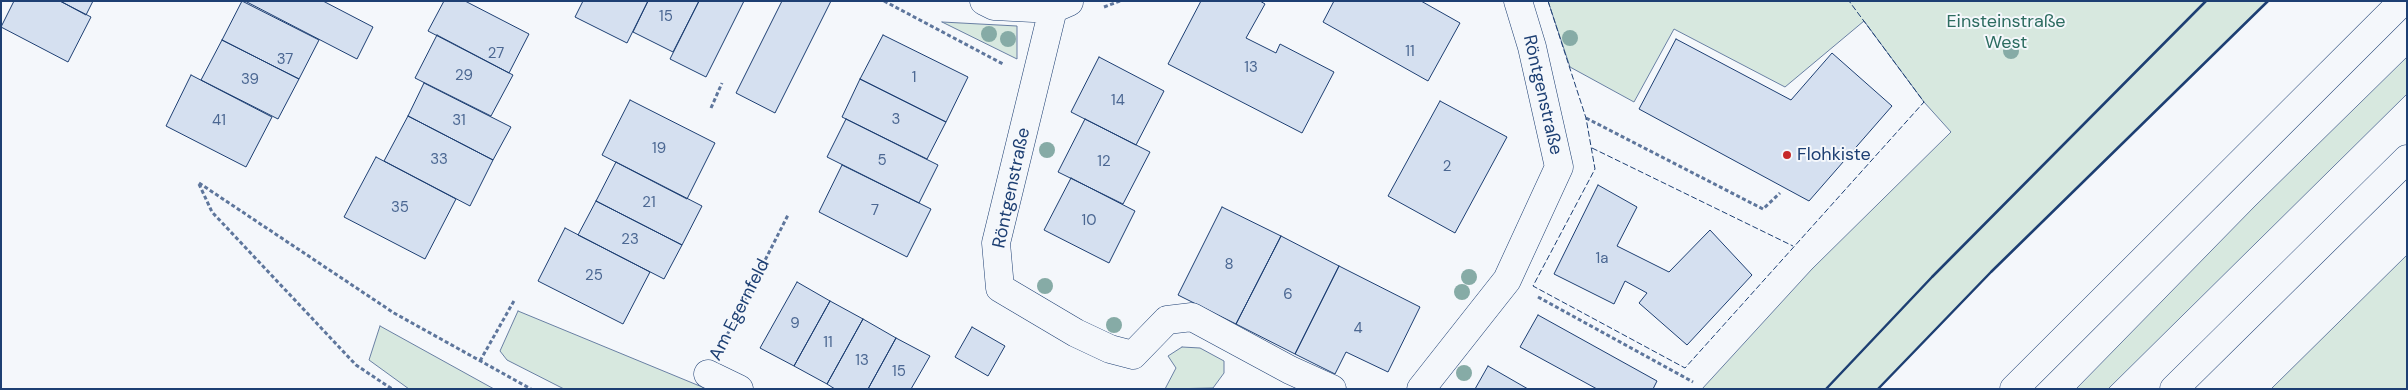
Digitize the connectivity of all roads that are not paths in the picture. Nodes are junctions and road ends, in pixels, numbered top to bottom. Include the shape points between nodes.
1 (984, 1) edge
2 (1518, 1) edge
3 (2403, 1) edge
4 (1062, 5) edge
5 (2407, 159) edge
6 (708, 374) road end
7 (1285, 379) edge
8 (739, 389) edge
9 (1332, 389) edge
10 (1421, 389) edge
11 (2014, 389) edge
12 (2174, 389) edge

1 - 4 main road via 994,6
2 - 10 main road, Röntgenstraße via 1532,47 1559,167 1507,280
3 - 11 main road
4 - 7 main road, Röntgenstraße via 996,243 1000,288 1076,332 1110,349 1134,355 1167,320 1192,317
5 - 12 main road
6 - 8 main road, Am Egernfeld
7 - 9 main road, Röntgenstraße

